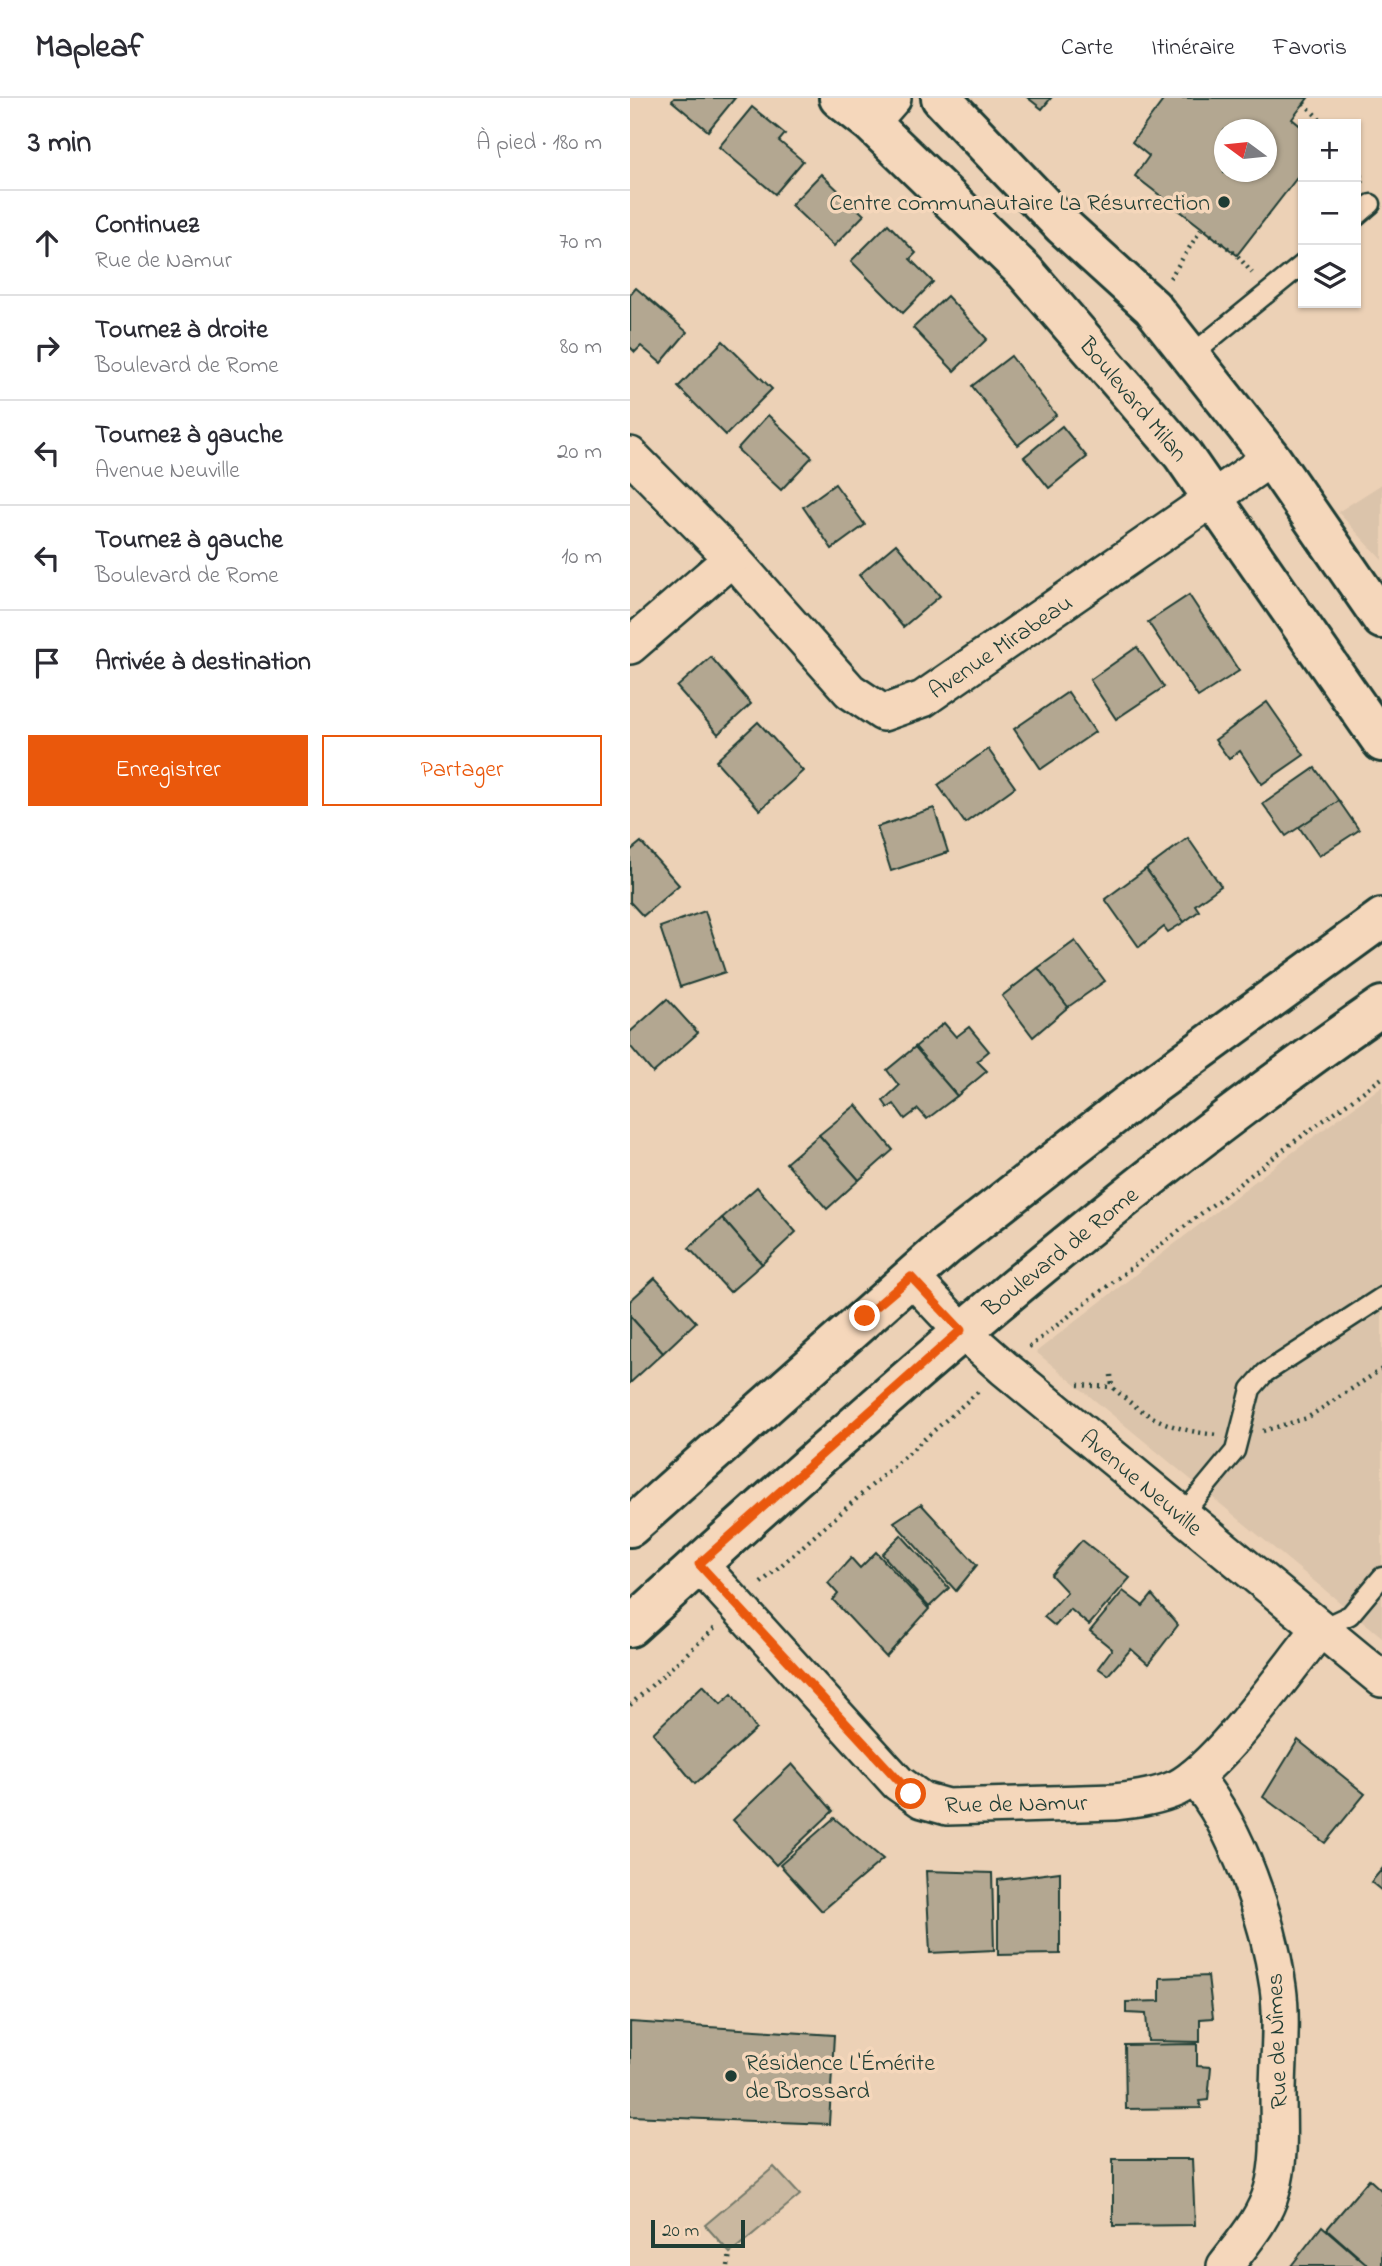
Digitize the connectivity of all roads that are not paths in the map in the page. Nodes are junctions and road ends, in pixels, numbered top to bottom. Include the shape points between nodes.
1 (839, 98) edge
2 (941, 98) edge
3 (882, 111) edge
4 (1371, 204) dead end
5 (1361, 213) edge
6 (1298, 268) edge
7 (1191, 355) junction
8 (630, 455) edge
9 (1271, 458) junction
10 (1216, 499) junction
11 (732, 558) junction
12 (1382, 619) edge
13 (630, 646) edge
14 (1382, 742) edge
15 (1382, 918) edge
16 (1382, 1006) edge
17 (911, 1277) junction
18 (1382, 1297) edge
19 (961, 1330) junction
20 (1182, 1515) junction
21 (630, 1527) edge
22 (699, 1564) junction
23 (1382, 1577) edge
24 (630, 1627) edge
25 (1320, 1629) junction
26 (1382, 1679) edge
27 (1194, 1777) junction
28 (1225, 2266) edge

1 - 3 main road, Boulevard Milan
2 - 7 main road via 1063,226 1152,307
3 - 10 main road, Boulevard Milan via 1026,272
4 - 5 lane
6 - 7 lane
7 - 9 main road
8 - 11 street, Avenue Mirabeau
9 - 10 street, Avenue Mirabeau
9 - 12 main road
10 - 11 street, Avenue Mirabeau via 923,699 883,713 850,691
10 - 14 main road, Boulevard Milan
11 - 13 street
15 - 17 main road via 1146,1090
16 - 19 main road, Boulevard de Rome via 1121,1202
17 - 19 street, Avenue Neuville
17 - 21 main road
18 - 20 lane via 1265,1373 1251,1389 1233,1454
19 - 20 street, Avenue Neuville
19 - 22 main road, Boulevard de Rome
20 - 25 street, Avenue Neuville
22 - 24 main road, Boulevard de Rome
22 - 27 street, Rue de Namur via 898,1783 922,1800 962,1808 1127,1801 1161,1794
23 - 25 lane via 1350,1615
25 - 26 street, Avenue Neuville
25 - 27 street, Rue de Namur
27 - 28 street, Rue de Nîmes via 1242,1859 1268,1938 1278,1989 1278,2131 1273,2189 1258,2223

